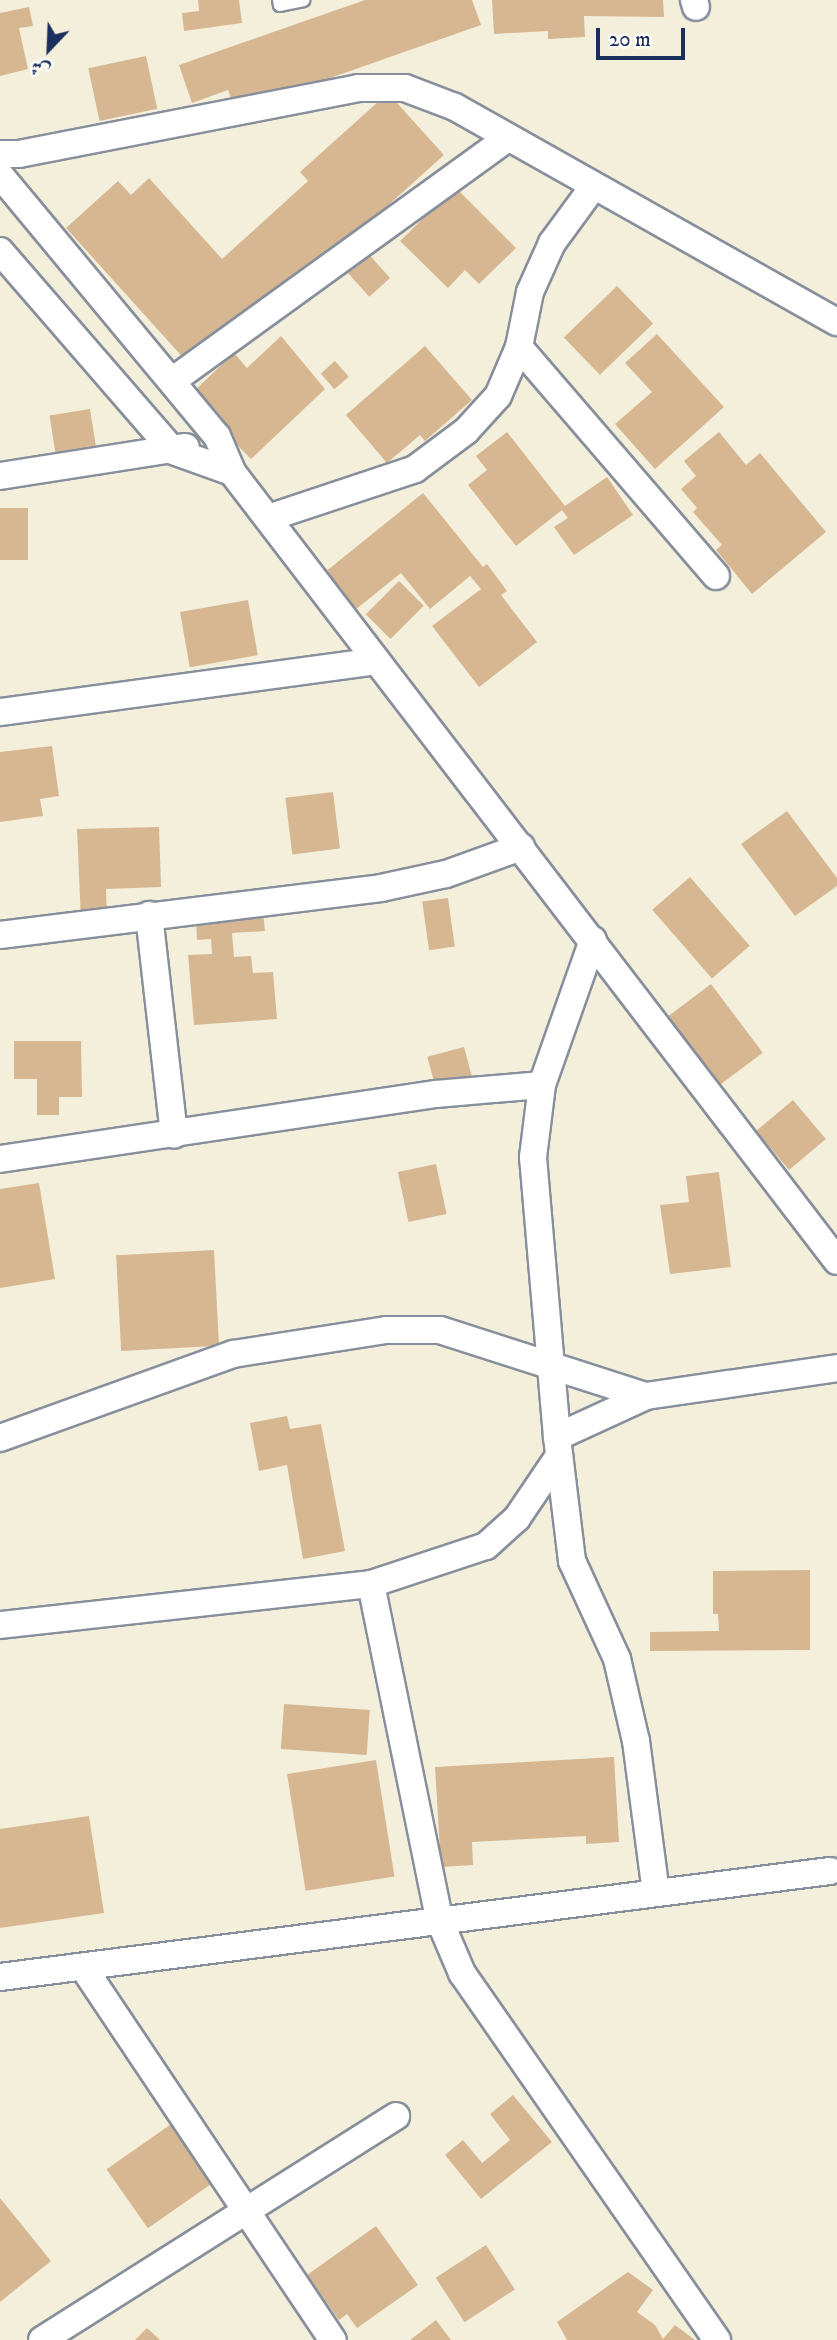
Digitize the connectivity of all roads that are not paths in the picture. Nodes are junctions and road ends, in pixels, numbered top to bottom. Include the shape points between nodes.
1 (279, 0) edge
2 (303, 0) edge
3 (508, 138) junction
4 (0, 154) edge
5 (0, 175) edge
6 (593, 187) junction
7 (0, 251) edge
8 (837, 323) edge
9 (519, 347) junction
10 (172, 381) junction
11 (217, 436) junction
12 (173, 451) junction
13 (232, 472) junction
14 (0, 476) edge
15 (268, 518) junction
16 (716, 576) dead end
17 (377, 661) junction
18 (0, 712) edge
19 (521, 847) junction
20 (149, 915) junction
21 (0, 934) edge
22 (593, 940) junction
23 (542, 1085) junction
24 (174, 1135) junction
25 (0, 1159) edge
26 (837, 1261) edge
27 (550, 1362) junction
28 (837, 1368) edge
29 (646, 1396) junction
30 (0, 1438) edge
31 (558, 1446) junction
32 (372, 1584) junction
33 (0, 1625) edge
34 (830, 1871) dead end
35 (656, 1893) junction
36 (439, 1919) junction
37 (83, 1966) junction
38 (0, 1977) edge
39 (396, 2116) dead end
40 (247, 2210) junction
41 (42, 2340) edge
42 (333, 2340) edge
43 (717, 2340) edge

1 - 2 lane via 280,5
3 - 4 street via 455,107 405,88 358,88
3 - 6 street
3 - 10 street
5 - 10 street
6 - 8 street
6 - 9 street via 547,256 530,292
7 - 12 street
9 - 15 street via 498,396 466,431 415,469
9 - 16 street
10 - 11 street
11 - 12 street
11 - 13 street
12 - 13 street
12 - 14 street
13 - 15 street
15 - 17 street
17 - 18 street
17 - 19 street
19 - 20 street via 446,874 381,888
19 - 22 street
20 - 21 street
20 - 24 street
22 - 23 street
22 - 26 street
23 - 24 street via 436,1094
23 - 27 street via 533,1157
24 - 25 street
27 - 29 street
27 - 30 street via 440,1330 386,1330 292,1342 233,1354
27 - 31 street
28 - 29 street
29 - 31 street
31 - 32 street via 517,1518 486,1546
31 - 35 street via 572,1561 617,1659 636,1741
32 - 33 street
32 - 36 street
34 - 35 street
35 - 36 street
36 - 37 street
36 - 43 street via 462,1973
37 - 38 street
37 - 40 street
39 - 40 street
40 - 41 street
40 - 42 street

